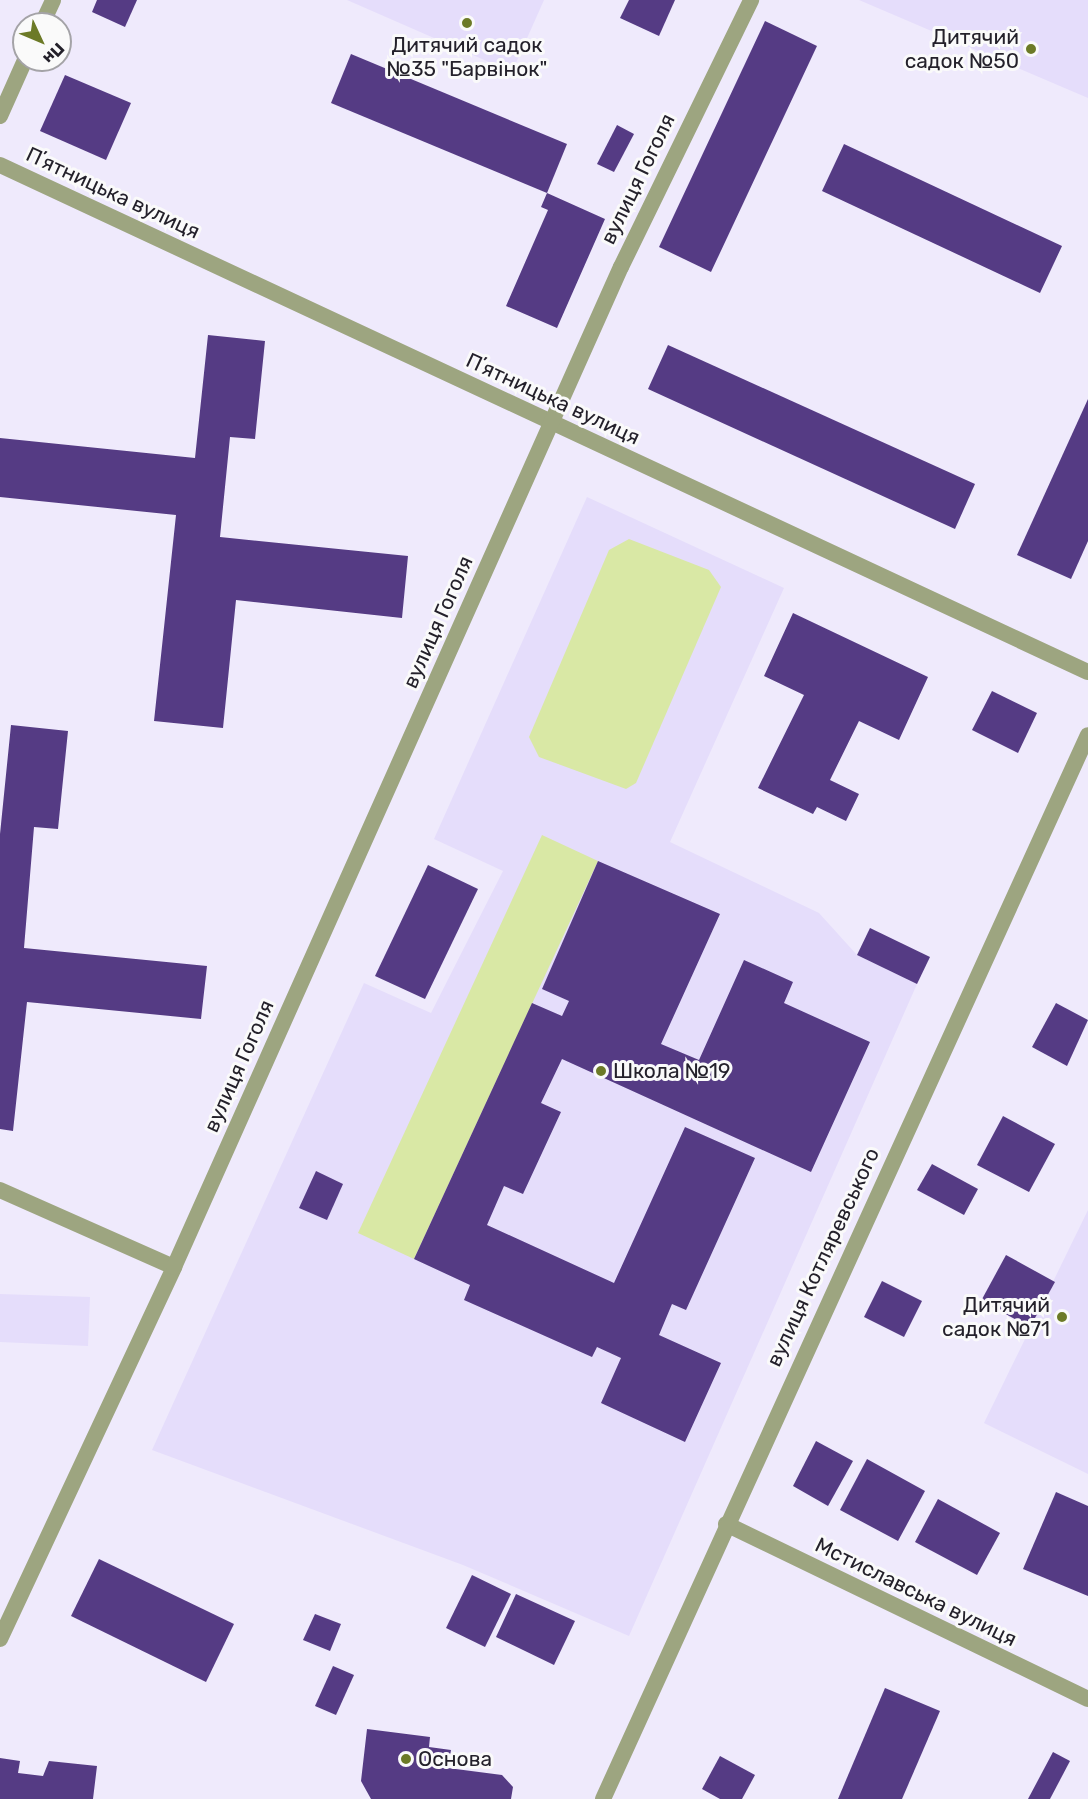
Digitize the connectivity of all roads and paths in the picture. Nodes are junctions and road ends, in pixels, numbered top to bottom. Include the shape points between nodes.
1 (751, 0) edge
2 (20, 72) edge
3 (0, 116) edge
4 (0, 165) edge
5 (554, 422) junction
6 (1088, 672) edge
7 (1088, 735) edge
8 (0, 1190) edge
9 (174, 1267) junction
10 (726, 1524) junction
11 (0, 1639) edge
12 (1088, 1698) edge
13 (603, 1799) edge

1 - 5 street, вулиця Гоголя via 621,267
2 - 3 street
4 - 5 street, Пʼятницька вулиця
5 - 6 street, Пʼятницька вулиця
5 - 9 street, вулиця Гоголя
7 - 10 street, вулиця Котляревського
8 - 9 street
9 - 11 street, вулиця Гоголя
10 - 12 street, Мстиславська вулиця
10 - 13 street, вулиця Котляревського

